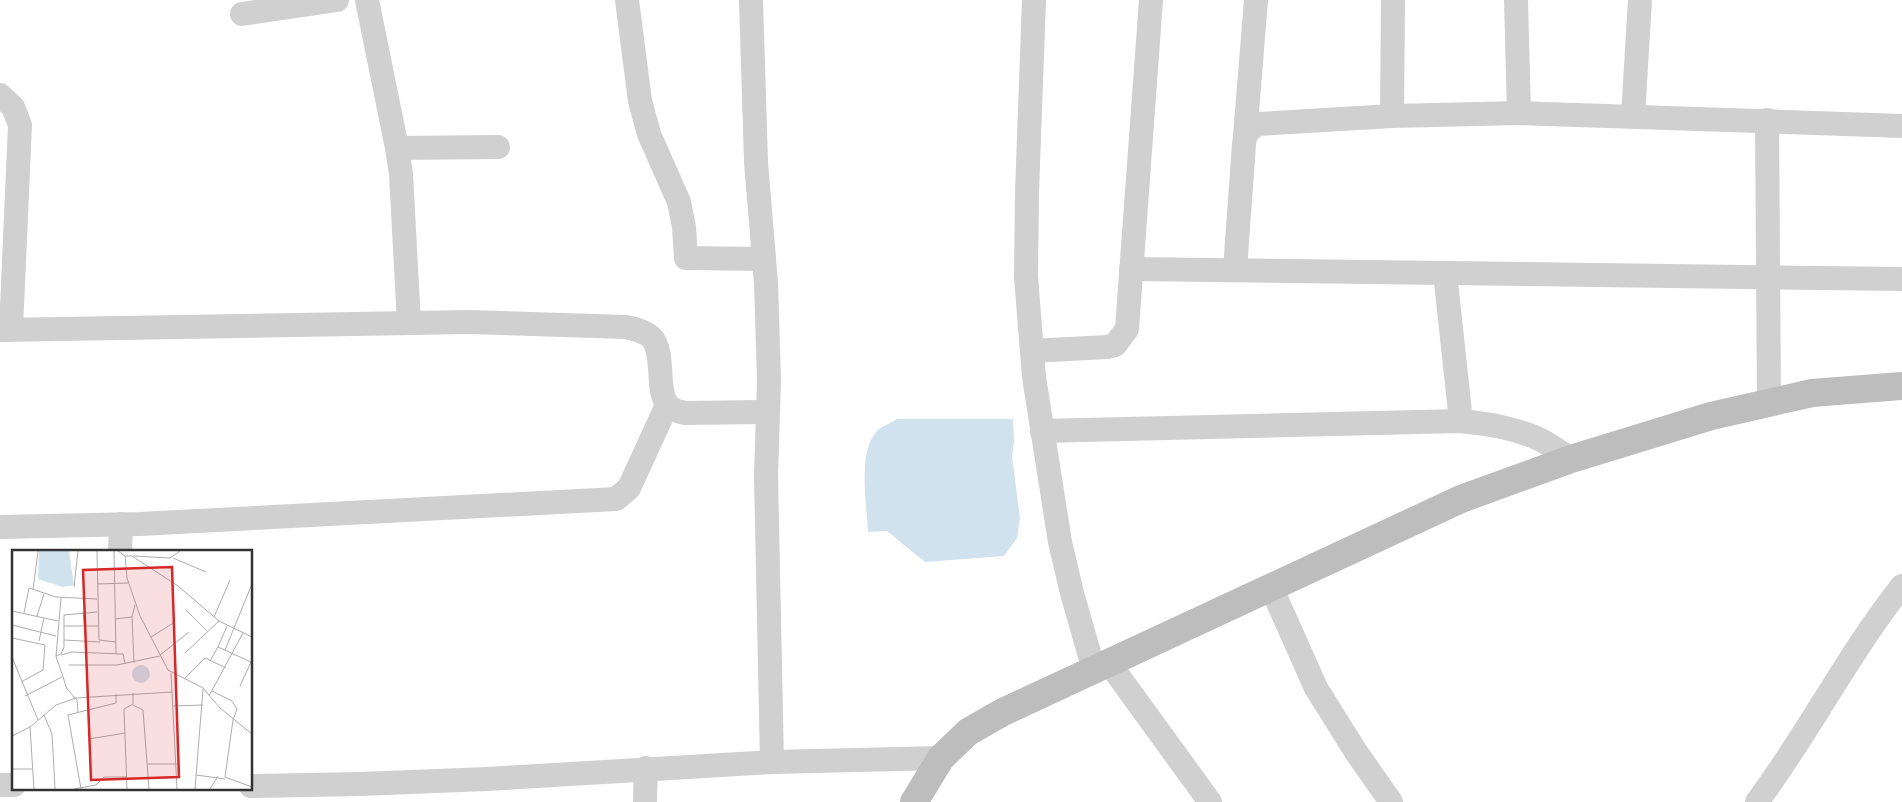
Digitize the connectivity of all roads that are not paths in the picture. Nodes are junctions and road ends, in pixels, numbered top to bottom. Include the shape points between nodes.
1 (337, 0) edge
2 (368, 0) edge
3 (627, 0) edge
4 (751, 0) edge
5 (1034, 0) edge
6 (1150, 0) edge
7 (1256, 0) edge
8 (1268, 0) edge
9 (1393, 0) edge
10 (1516, 0) edge
11 (1640, 0) edge
12 (242, 14) dead end
13 (0, 95) edge
14 (1519, 113) junction
15 (1392, 116) junction
16 (1633, 116) junction
17 (1767, 120) junction
18 (1902, 126) edge
19 (1245, 136) junction
20 (498, 147) dead end
21 (397, 148) junction
22 (9, 181) edge
23 (764, 258) junction
24 (1131, 269) junction
25 (1235, 270) junction
26 (1445, 273) junction
27 (1769, 277) junction
28 (1902, 280) edge
29 (409, 323) junction
30 (5, 330) edge
31 (1032, 351) junction
32 (1902, 386) edge
33 (1769, 403) junction
34 (667, 405) junction
35 (768, 412) junction
36 (1461, 421) junction
37 (1042, 431) junction
38 (1571, 460) junction
39 (121, 524) junction
40 (0, 527) edge
41 (120, 550) edge
42 (1902, 586) edge
43 (1271, 587) junction
44 (1102, 666) junction
45 (941, 758) junction
46 (772, 762) junction
47 (646, 768) junction
48 (252, 786) edge
49 (644, 802) edge
50 (914, 802) edge
51 (1210, 802) edge
52 (1391, 802) edge
53 (1757, 802) edge

1 - 12 street
2 - 21 street
3 - 23 street via 640,100 649,134 679,202 686,258
4 - 23 street via 756,162
5 - 31 street via 1026,258
6 - 24 street
7 - 8 street
7 - 19 street
9 - 15 street
10 - 14 street
11 - 16 street
13 - 22 street via 13,106 20,125
14 - 15 street
14 - 16 street
15 - 19 street via 1269,122 1251,128
16 - 17 street
17 - 18 street
17 - 27 street
19 - 25 street
20 - 21 street
21 - 29 street
22 - 30 street
23 - 35 street
24 - 25 street
24 - 31 street via 1127,329 1115,345
25 - 26 street
26 - 27 street
26 - 36 street
27 - 28 street
27 - 33 street
29 - 30 street
29 - 34 street via 469,322 640,330 657,346
31 - 37 street
32 - 33 street via 1812,393
33 - 38 street via 1711,416
34 - 35 street via 685,413
34 - 39 street via 629,488 616,499
35 - 46 street via 766,476
36 - 37 street
36 - 38 street via 1516,430 1542,440
37 - 44 street via 1060,542 1072,593
38 - 43 street via 1461,500
39 - 40 street
39 - 41 street
42 - 53 street
43 - 44 street
43 - 52 street via 1316,688
44 - 45 street via 968,732
44 - 51 street
45 - 46 street
45 - 50 street
46 - 47 street
47 - 48 street via 488,779
47 - 49 street

